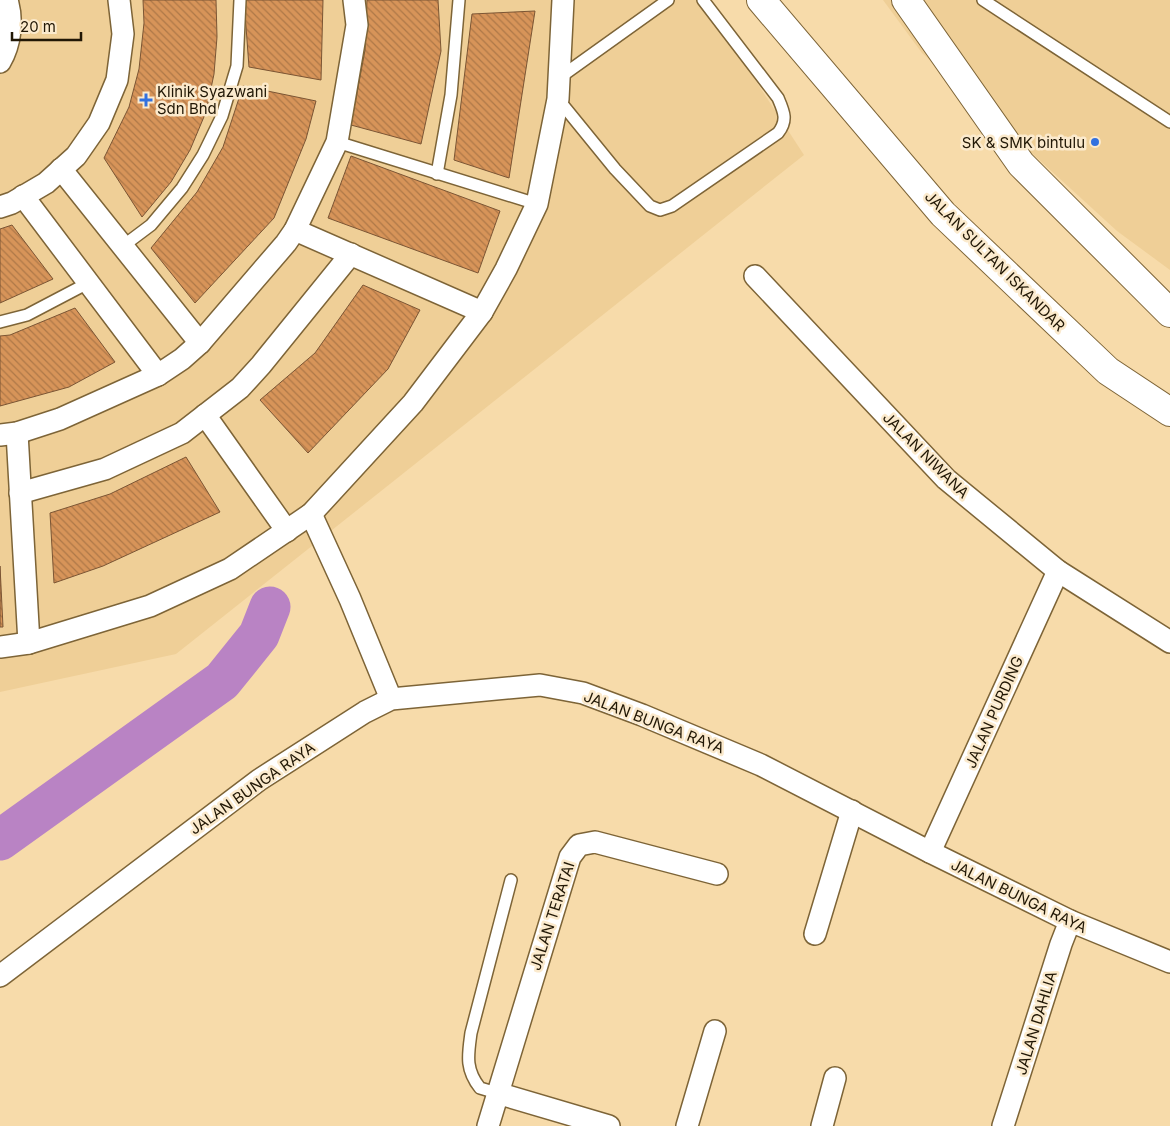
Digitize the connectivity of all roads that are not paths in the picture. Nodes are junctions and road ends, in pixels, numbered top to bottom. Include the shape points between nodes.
1 (119, 0) edge
2 (240, 0) edge
3 (354, 0) edge
4 (459, 0) edge
5 (563, 0) edge
6 (668, 0) edge
7 (703, 0) edge
8 (761, 0) edge
9 (906, 0) edge
10 (984, 0) edge
11 (14, 3) edge
12 (0, 62) edge
13 (559, 78) junction
14 (558, 99) junction
15 (1170, 122) edge
16 (337, 142) junction
17 (62, 169) junction
18 (437, 174) junction
19 (23, 196) junction
20 (538, 204) junction
21 (0, 207) edge
22 (295, 230) junction
23 (123, 246) junction
24 (351, 254) junction
25 (755, 276) dead end
26 (88, 283) junction
27 (482, 312) junction
28 (1170, 313) edge
29 (0, 322) edge
30 (200, 343) junction
31 (158, 375) junction
32 (1170, 412) edge
33 (206, 415) junction
34 (8, 434) edge
35 (20, 493) junction
36 (311, 514) junction
37 (287, 531) junction
38 (1058, 571) junction
39 (1170, 642) edge
40 (29, 643) junction
41 (0, 648) edge
42 (391, 699) junction
43 (852, 812) junction
44 (930, 852) junction
45 (717, 874) dead end
46 (511, 880) dead end
47 (1070, 921) junction
48 (815, 934) dead end
49 (1170, 962) edge
50 (0, 976) edge
51 (715, 1031) dead end
52 (835, 1078) dead end
53 (496, 1093) junction
54 (488, 1126) edge
55 (609, 1126) edge
56 (687, 1126) edge
57 (822, 1126) edge
58 (1004, 1126) edge

1 - 17 street via 123,34 117,80 99,123 76,156
2 - 23 lane via 238,66 222,116 182,188 151,225
3 - 16 street via 357,25
4 - 18 lane via 451,95
5 - 13 street
6 - 13 lane
7 - 14 lane via 778,98 784,112 784,125 778,133 672,206 660,210 650,206
8 - 32 main road, JALAN SULTAN ISKANDAR via 943,214 1108,371
9 - 28 main road via 1021,164
10 - 15 lane
11 - 12 street via 9,40
13 - 14 street
14 - 20 street
16 - 18 lane
16 - 22 street
17 - 19 street
17 - 23 street
18 - 20 lane
19 - 21 street
19 - 26 street
20 - 27 street
22 - 24 street
22 - 30 street
23 - 30 street
24 - 27 street
24 - 33 street via 261,366
25 - 38 street, JALAN NIWANA via 946,479
26 - 29 lane via 27,315
26 - 31 street
27 - 36 street via 413,403
30 - 31 street
31 - 34 street via 60,419
33 - 35 street via 182,433 105,469
33 - 37 street
34 - 35 street
35 - 40 street
36 - 37 street
36 - 42 street
37 - 40 street via 230,568 150,606
38 - 39 street, JALAN NIWANA
38 - 44 street, JALAN PURDING
40 - 41 street
42 - 43 street, JALAN BUNGA RAYA via 540,685 583,693 761,765
42 - 50 street, JALAN BUNGA RAYA via 365,712 259,780
43 - 44 street, JALAN BUNGA RAYA
43 - 48 street
44 - 47 street, JALAN BUNGA RAYA
45 - 53 street, JALAN TERATAI via 595,842 579,844 570,857
46 - 53 lane via 471,1033 468,1057 470,1070 480,1088
47 - 49 street, JALAN BUNGA RAYA
47 - 58 street, JALAN DAHLIA
51 - 56 street
52 - 57 street
53 - 54 street, JALAN TERATAI
53 - 55 street

